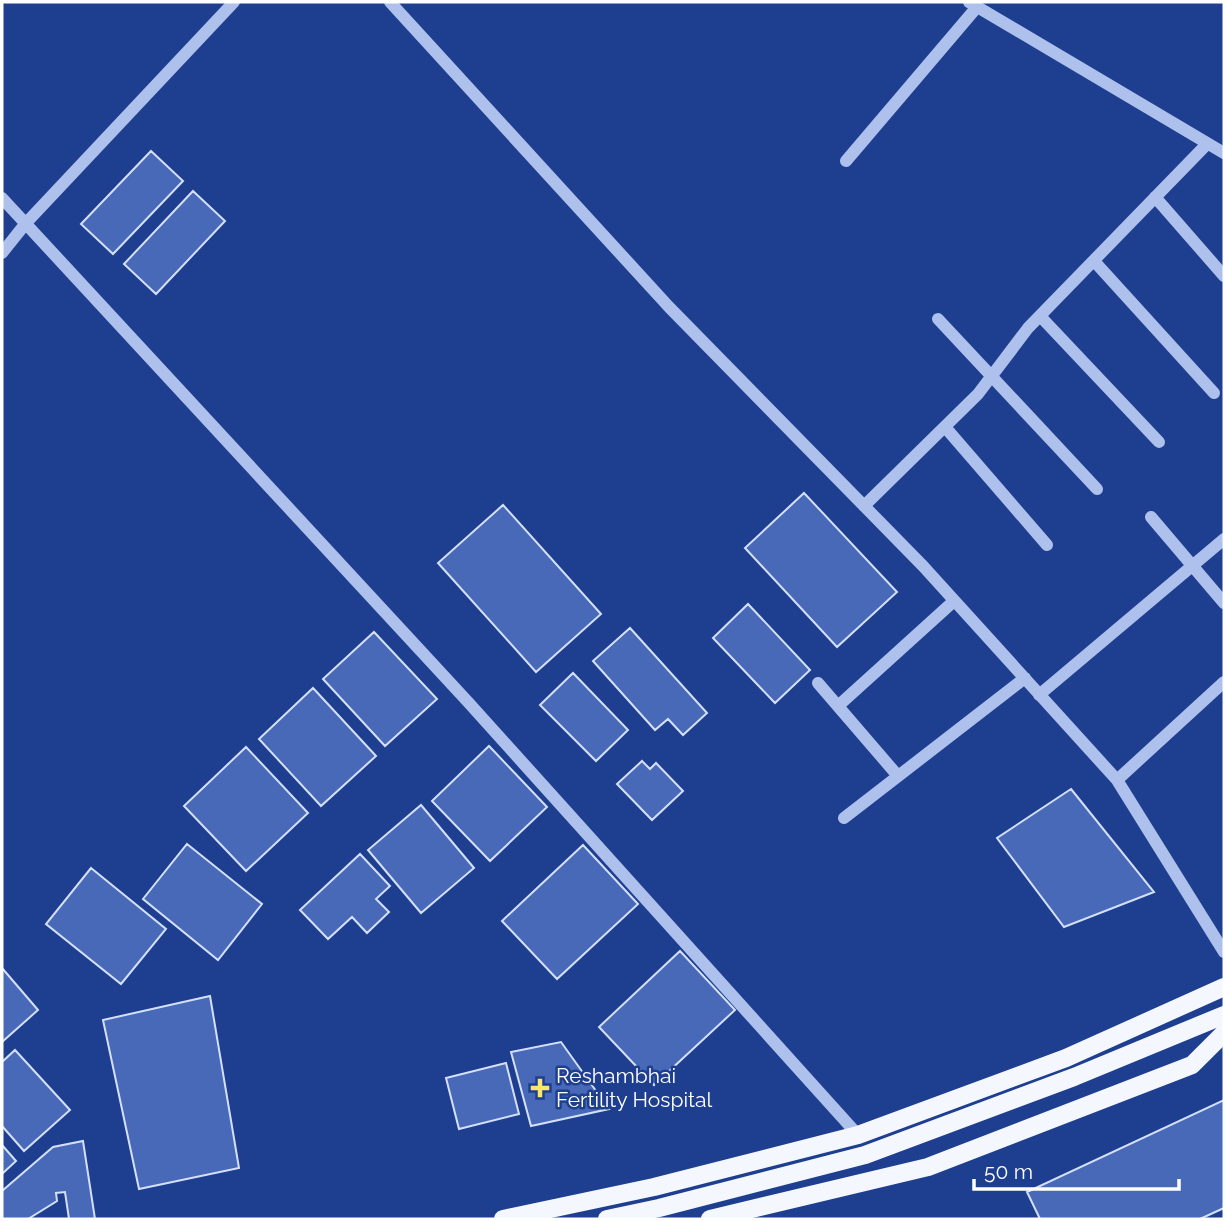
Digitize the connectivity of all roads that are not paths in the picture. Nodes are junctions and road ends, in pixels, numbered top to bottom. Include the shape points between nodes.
1 (234, 2) edge
2 (390, 2) edge
3 (973, 4) edge
4 (1207, 144) junction
5 (1224, 153) edge
6 (846, 162) dead end
7 (1155, 197) junction
8 (2, 198) edge
9 (26, 223) junction
10 (2, 253) edge
11 (1094, 261) junction
12 (1224, 276) edge
13 (1040, 316) junction
14 (938, 319) dead end
15 (991, 377) junction
16 (1214, 393) dead end
17 (945, 426) junction
18 (1159, 442) dead end
19 (1097, 489) dead end
20 (864, 506) junction
21 (1151, 517) dead end
22 (1224, 539) edge
23 (1047, 545) dead end
24 (1192, 566) junction
25 (954, 601) junction
26 (1224, 603) edge
27 (1025, 678) junction
28 (1224, 682) edge
29 (818, 683) dead end
30 (1039, 695) junction
31 (838, 706) junction
32 (898, 776) junction
33 (1117, 780) junction
34 (844, 818) dead end
35 (1224, 952) edge
36 (1224, 987) edge
37 (1224, 1015) edge
38 (1224, 1033) edge
39 (858, 1135) junction
40 (503, 1219) edge
41 (607, 1219) edge
42 (710, 1219) edge

1 - 9 street
2 - 20 street via 669,307
3 - 4 street
3 - 6 street
4 - 5 street
4 - 7 street
7 - 11 street
7 - 12 street
8 - 9 street
9 - 10 street
9 - 39 street via 468,702
11 - 13 street
11 - 16 street
13 - 15 street
13 - 18 street
14 - 15 street
15 - 17 street
15 - 19 street
17 - 20 street
17 - 23 street
20 - 25 street
21 - 24 street
22 - 24 street
24 - 26 street
24 - 30 street
25 - 27 street
25 - 31 street
27 - 30 street
27 - 32 street
28 - 33 street
29 - 31 street
30 - 33 street
31 - 32 street
32 - 34 street
33 - 35 street
36 - 39 main road via 1066,1058
37 - 41 main road via 865,1155
38 - 42 main road via 1192,1065 928,1167
39 - 40 main road via 654,1188

